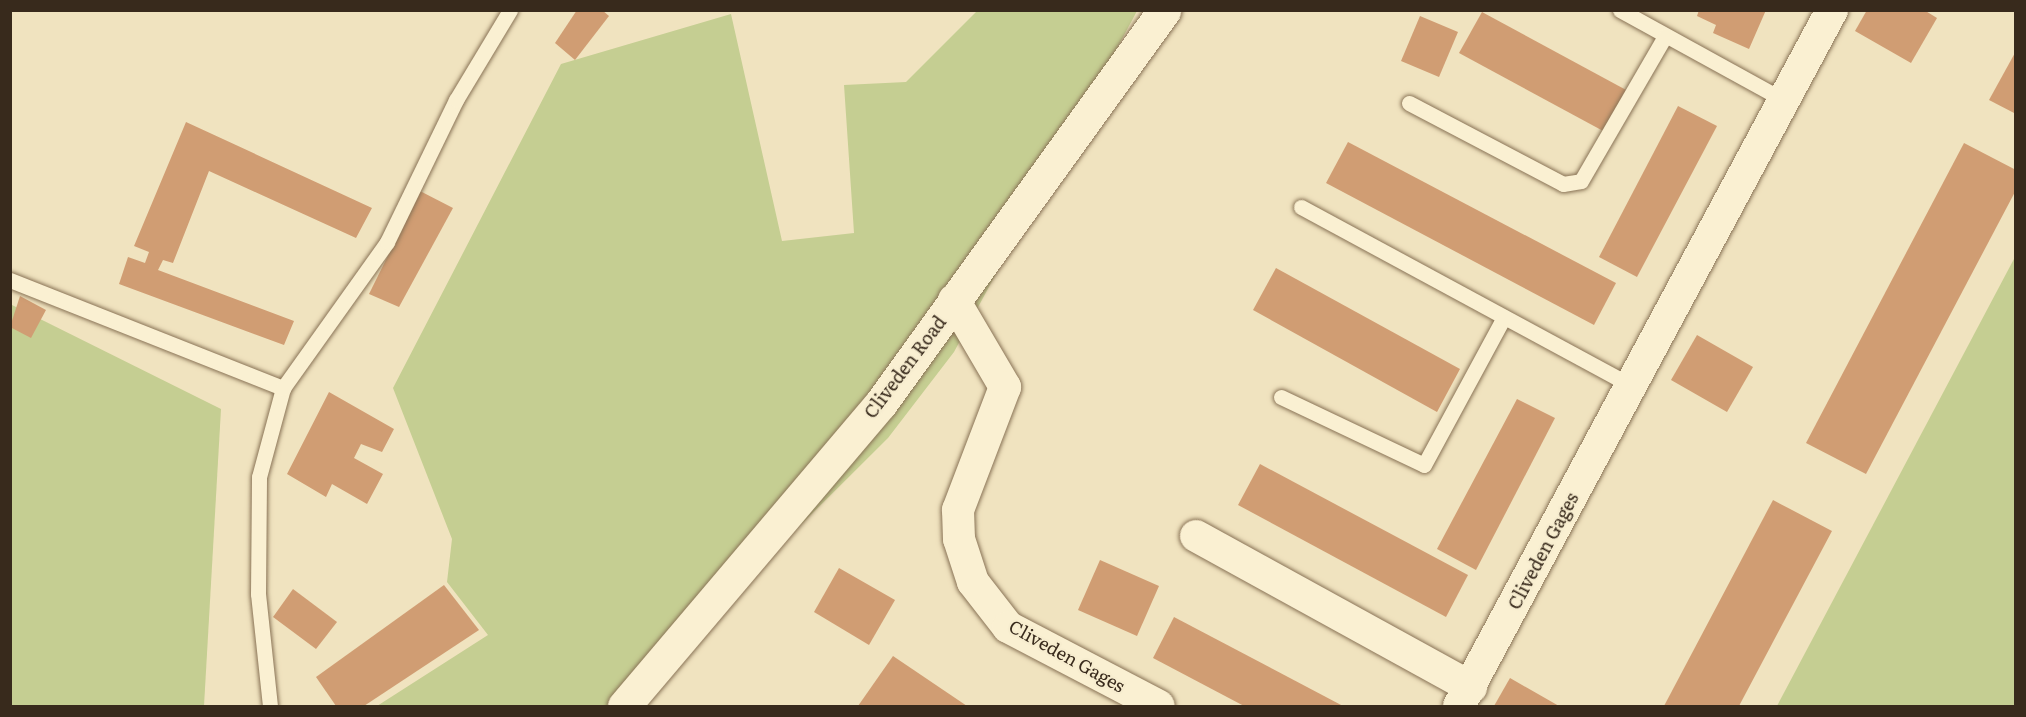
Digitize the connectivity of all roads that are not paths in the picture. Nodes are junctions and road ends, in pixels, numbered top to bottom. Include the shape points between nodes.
1 (510, 10) edge
2 (1164, 10) edge
3 (1620, 10) edge
4 (1832, 10) edge
5 (1665, 36) junction
6 (1784, 100) junction
7 (1408, 103) dead end
8 (1301, 207) dead end
9 (10, 280) edge
10 (954, 300) junction
11 (1504, 317) junction
12 (282, 388) junction
13 (1630, 391) junction
14 (1281, 397) dead end
15 (1197, 536) dead end
16 (1465, 697) edge
17 (270, 706) edge
18 (624, 706) edge
19 (1159, 706) edge

1 - 12 lane via 456,100 387,242
2 - 10 street, Cliveden Road
3 - 5 lane
4 - 6 street, Cliveden Gages
5 - 6 lane
5 - 7 lane via 1581,181 1563,183
6 - 13 street, Cliveden Gages
8 - 11 lane
9 - 12 lane
10 - 18 street, Cliveden Road via 881,403
10 - 19 street, Cliveden Gages via 1005,387 958,510 959,539 973,582 1008,627
11 - 13 lane
11 - 14 lane via 1424,465
12 - 17 lane via 259,477 258,594
13 - 16 street, Cliveden Gages
15 - 16 street

